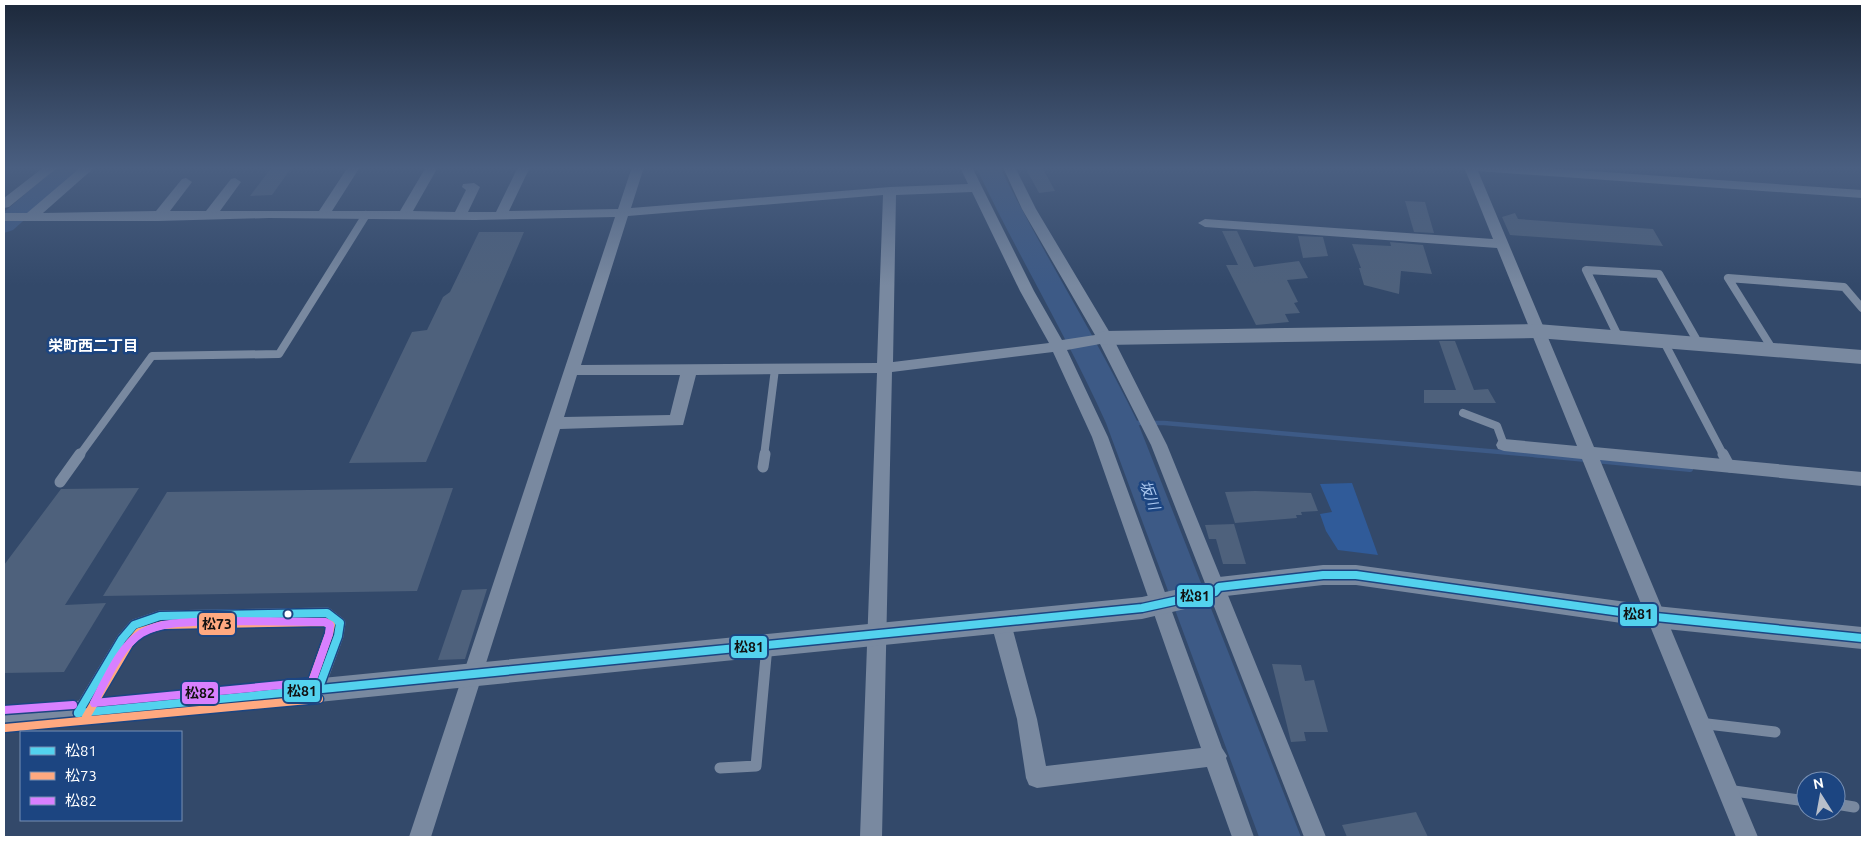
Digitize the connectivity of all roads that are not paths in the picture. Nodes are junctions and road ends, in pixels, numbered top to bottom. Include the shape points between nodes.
1 (43, 206) edge
2 (167, 206) edge
3 (216, 206) edge
4 (328, 206) edge
5 (410, 206) edge
6 (464, 206) edge
7 (505, 206) edge
8 (624, 206) edge
9 (708, 206) edge
10 (890, 206) edge
11 (985, 206) edge
12 (1028, 206) edge
13 (1486, 206) edge
14 (622, 213) junction
15 (323, 214) junction
16 (366, 215) junction
17 (501, 215) junction
18 (209, 216) junction
19 (404, 216) junction
20 (459, 216) junction
21 (4, 217) edge
22 (158, 217) junction
23 (29, 218) junction
24 (1205, 223) dead end
25 (1501, 244) junction
26 (1862, 308) edge
27 (1537, 331) junction
28 (1102, 338) junction
29 (1619, 338) junction
30 (1664, 342) junction
31 (1700, 344) junction
32 (1061, 345) junction
33 (1773, 350) junction
34 (1862, 357) edge
35 (884, 368) junction
36 (775, 369) junction
37 (571, 370) junction
38 (688, 370) junction
39 (1463, 413) dead end
40 (554, 423) junction
41 (1504, 445) joint
42 (1587, 453) junction
43 (762, 467) dead end
44 (1730, 467) junction
45 (1862, 479) edge
46 (60, 482) dead end
47 (1212, 591) junction
48 (1161, 604) junction
49 (1656, 617) junction
50 (1001, 623) junction
51 (877, 636) junction
52 (1862, 638) edge
53 (767, 645) junction
54 (472, 675) junction
55 (318, 690) junction
56 (78, 713) junction
57 (4, 719) edge
58 (1699, 723) junction
59 (1775, 732) dead end
60 (1216, 756) junction
61 (720, 768) dead end
62 (1727, 790) junction
63 (1796, 800) edge
64 (1846, 806) edge
65 (1854, 807) dead end
66 (420, 837) edge
67 (871, 837) edge
68 (1243, 837) edge
69 (1315, 837) edge
70 (1747, 837) edge

1 - 23 street
2 - 22 street
3 - 18 street
4 - 15 street
5 - 19 street
6 - 20 street
7 - 17 street
8 - 14 street
9 - 14 street
10 - 35 street
11 - 32 street
12 - 28 street
13 - 25 street
14 - 17 street
14 - 37 street
15 - 16 street
15 - 18 street
16 - 19 street
16 - 46 lane via 279,354 152,356
17 - 20 street
18 - 22 street
19 - 20 street
21 - 23 street
22 - 23 street
24 - 25 street
25 - 27 street
26 - 33 lane via 1844,287 1728,278
27 - 28 street
27 - 29 street
27 - 42 street
28 - 32 street
28 - 47 street via 1159,445
29 - 30 street
29 - 31 lane via 1586,270 1659,274
30 - 31 street
30 - 44 lane
31 - 33 street
32 - 35 street
32 - 48 street via 1100,437
33 - 34 street
35 - 36 street
35 - 51 street
36 - 38 street
36 - 43 lane
37 - 38 street
37 - 40 street
38 - 40 street via 677,421
39 - 41 lane via 1497,426
40 - 54 street
41 - 42 street
42 - 44 street
42 - 49 street
44 - 45 street
47 - 48 street
47 - 49 street via 1247,583 1342,574
47 - 69 street
48 - 50 street
48 - 60 street
49 - 52 street
49 - 58 street
50 - 51 street
50 - 60 street via 1028,718 1037,778
51 - 53 street
51 - 67 street
53 - 54 street
53 - 61 lane via 756,766
54 - 55 street
54 - 66 street
55 - 56 street
55 - 56 lane via 340,623 326,613 160,616 134,626 122,639
56 - 57 street
58 - 59 lane
58 - 62 street
60 - 68 street
62 - 63 lane
62 - 70 street
64 - 65 lane

